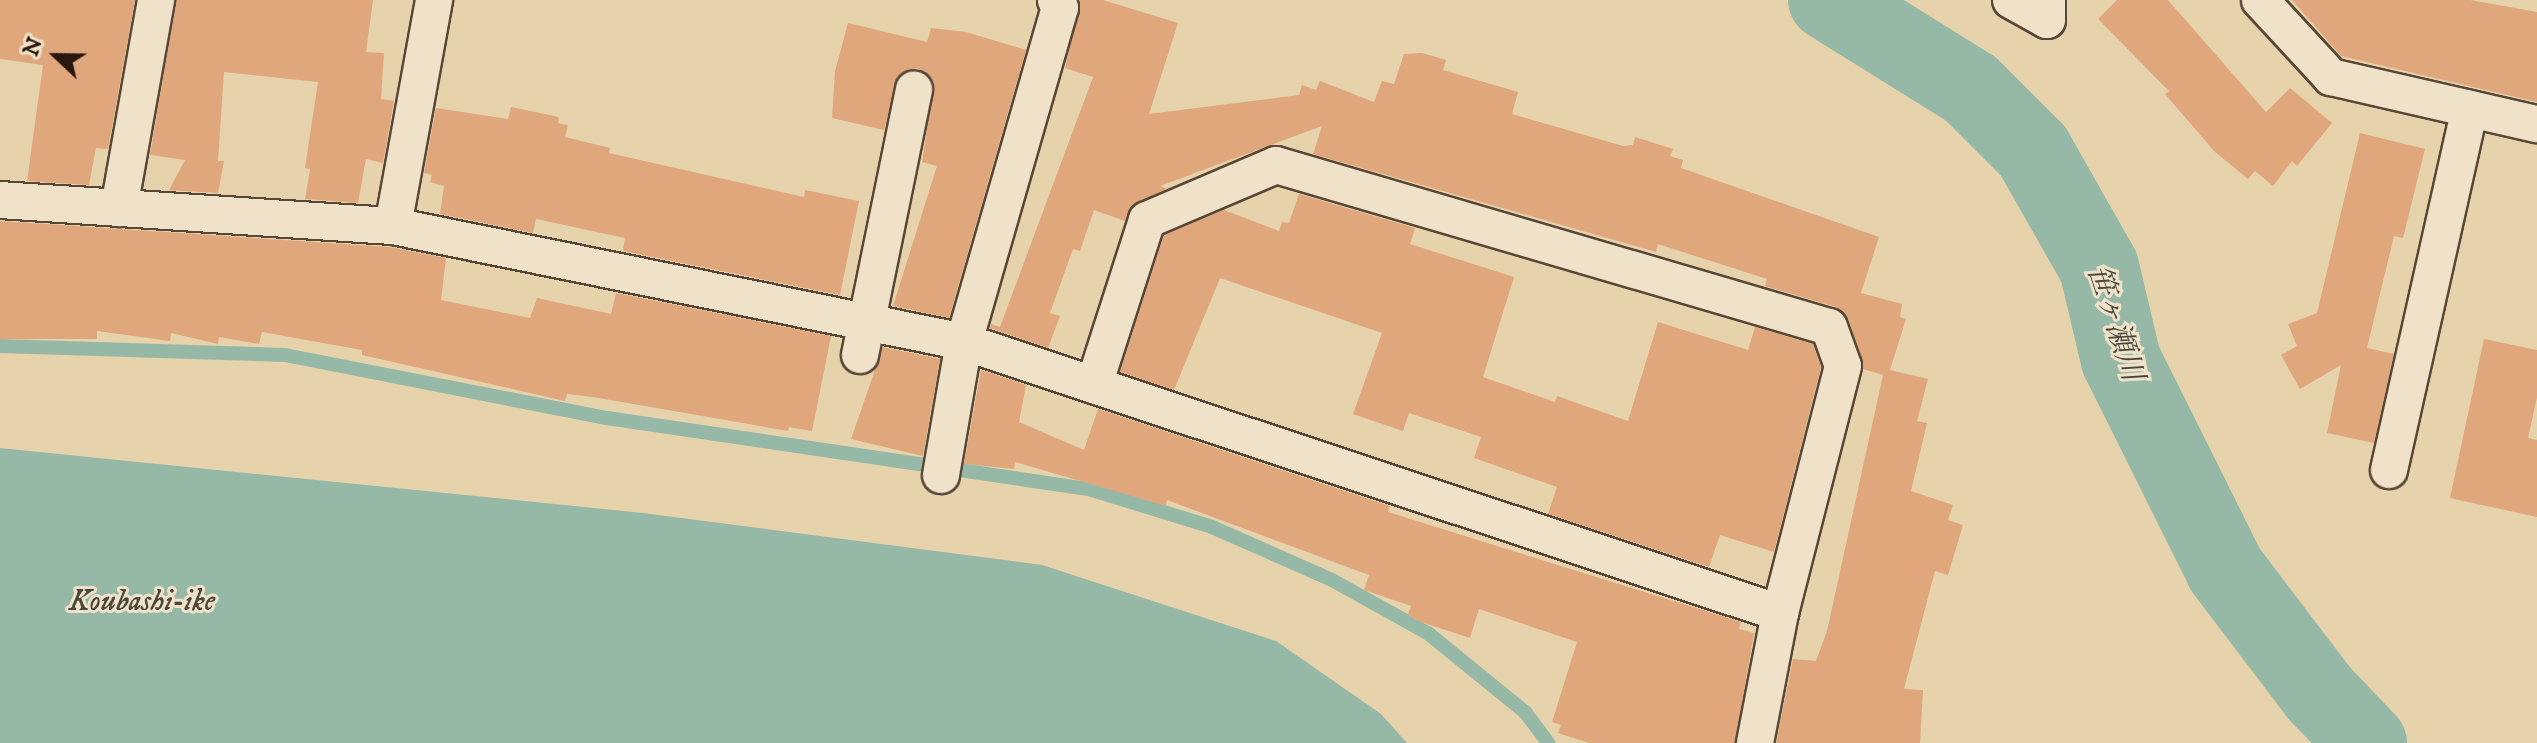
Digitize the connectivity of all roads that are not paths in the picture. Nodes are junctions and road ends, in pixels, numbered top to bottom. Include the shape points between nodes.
1 (156, 0) edge
2 (434, 0) edge
3 (1056, 0) edge
4 (2011, 0) edge
5 (2047, 0) edge
6 (2260, 0) edge
7 (914, 89) dead end
8 (2470, 109) junction
9 (2537, 124) edge
10 (0, 200) edge
11 (119, 208) junction
12 (393, 226) junction
13 (863, 338) junction
14 (964, 342) junction
15 (1094, 385) junction
16 (942, 469) dead end
17 (2389, 470) dead end
18 (1780, 613) junction
19 (1755, 743) edge

1 - 11 street
2 - 12 street
3 - 14 street via 1060,8
4 - 5 street via 2047,20
6 - 8 street via 2331,77
7 - 13 street
8 - 9 street
8 - 17 street
10 - 11 street
11 - 12 street
12 - 13 street
13 - 14 street
14 - 15 street
14 - 16 street
15 - 18 street
15 - 18 street via 1147,220 1276,165 1829,327 1843,366
18 - 19 street

